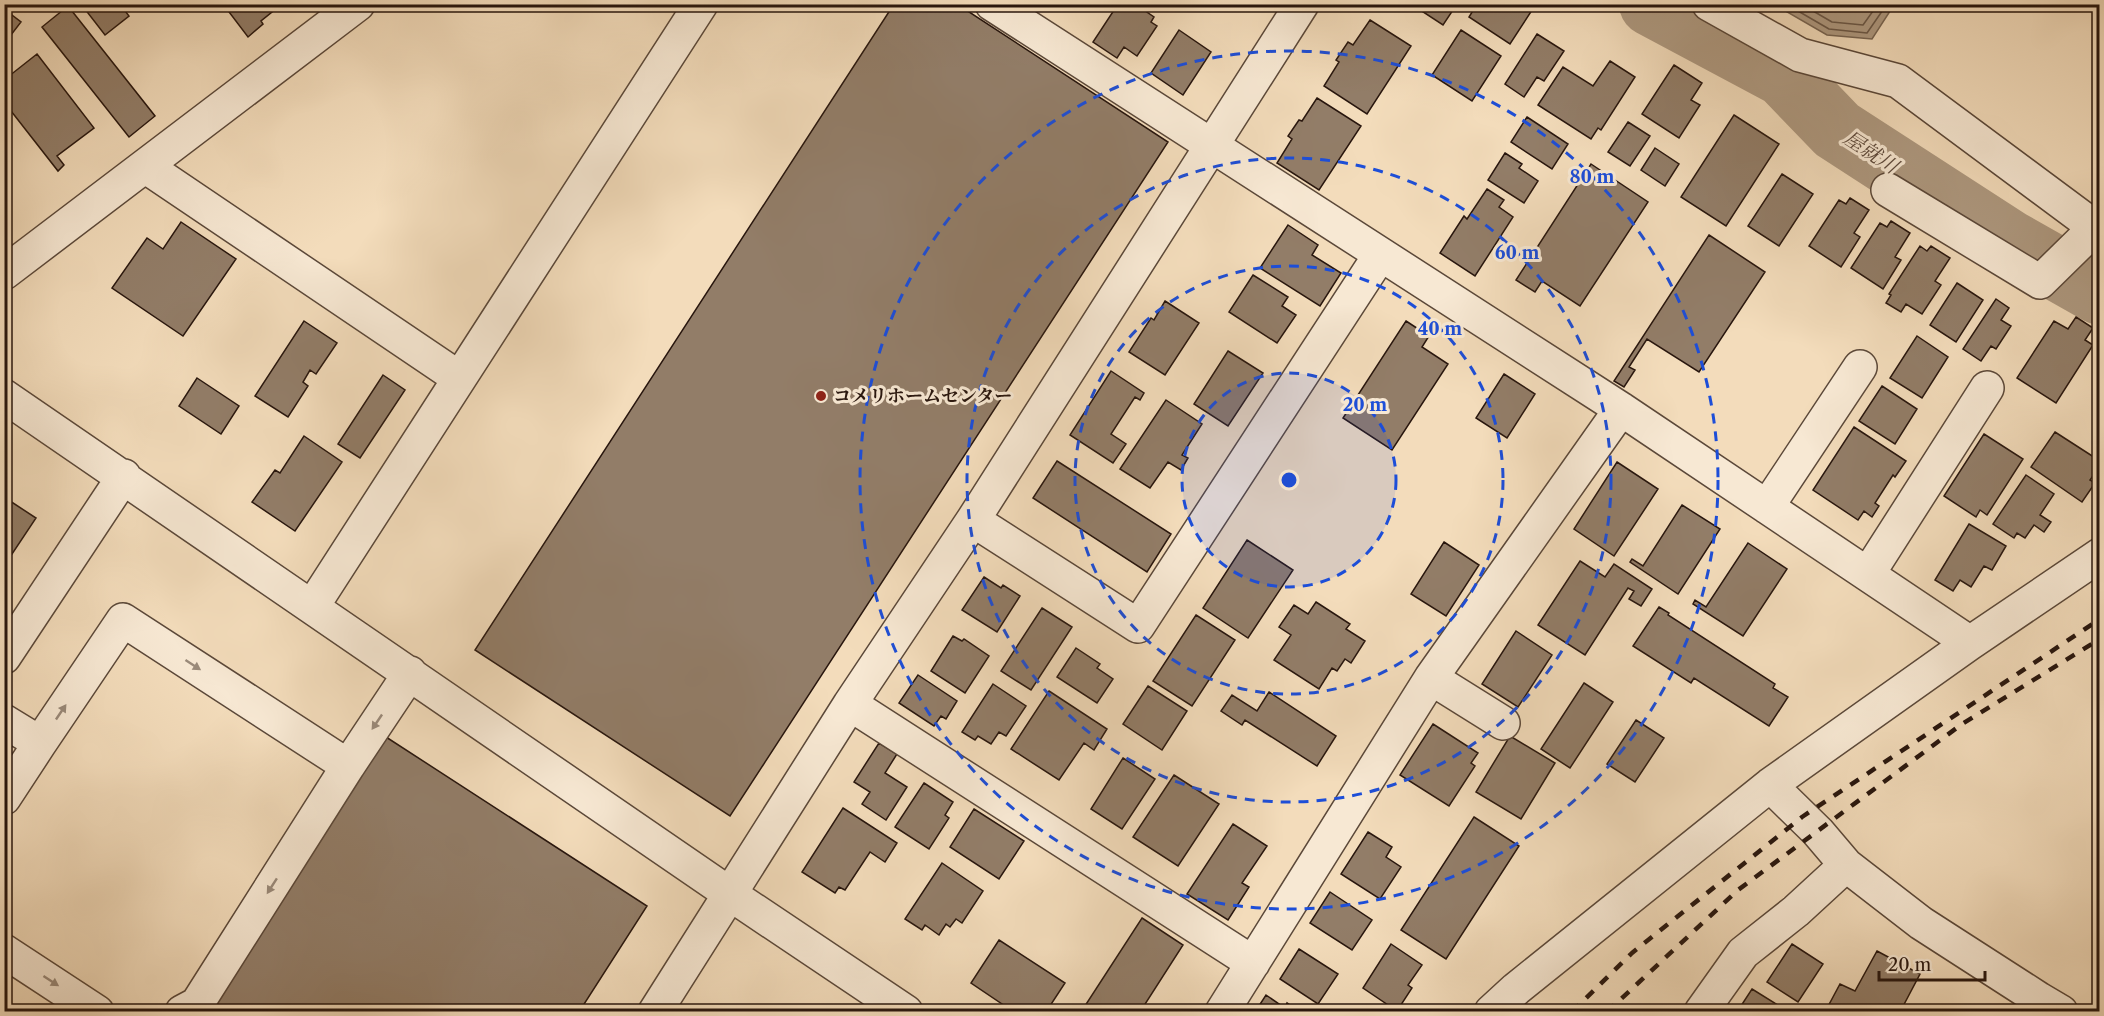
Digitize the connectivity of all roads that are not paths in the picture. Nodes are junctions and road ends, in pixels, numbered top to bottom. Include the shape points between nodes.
1 (358, 4) edge
2 (701, 4) edge
3 (992, 4) edge
4 (1302, 4) edge
5 (1709, 4) edge
6 (1211, 145) junction
7 (145, 166) junction
8 (1888, 190) dead end
9 (2097, 230) edge
10 (1380, 255) junction
11 (4, 273) edge
12 (1860, 367) dead end
13 (459, 378) junction
14 (1987, 388) dead end
15 (4, 396) edge
16 (1620, 409) junction
17 (124, 476) junction
18 (1767, 507) junction
19 (973, 520) junction
20 (2100, 555) edge
21 (1868, 574) junction
22 (312, 607) junction
23 (1970, 643) junction
24 (4, 657) edge
25 (410, 674) junction
26 (1431, 678) junction
27 (850, 704) junction
28 (4, 721) edge
29 (1503, 723) dead end
30 (40, 743) junction
31 (348, 766) junction
32 (1770, 785) junction
33 (4, 798) edge
34 (1846, 865) junction
35 (730, 894) junction
36 (4, 951) edge
37 (1253, 963) junction
38 (97, 1011) edge
39 (182, 1011) edge
40 (655, 1011) edge
41 (906, 1011) edge
42 (1222, 1011) edge
43 (1491, 1011) edge
44 (1701, 1011) edge
45 (2061, 1011) edge

1 - 7 street
2 - 13 street
3 - 6 street
4 - 6 street
5 - 9 street via 1800,55 1898,81
6 - 10 street
6 - 19 street
7 - 11 street
7 - 13 street
8 - 9 street via 2040,282
10 - 16 street
10 - 19 street via 1138,626
12 - 18 street
13 - 22 street
14 - 21 street
15 - 17 street
16 - 18 street
16 - 26 street
17 - 22 street
17 - 24 street
18 - 21 street
19 - 27 street
20 - 23 street
21 - 23 street
22 - 25 street
23 - 32 street
25 -> 31 street
25 - 35 street
26 - 29 street
26 - 37 street
27 - 35 street
27 - 37 street
28 - 30 street
30 -> 31 street via 123,620
30 - 33 street
31 -> 39 street via 196,1004
32 - 34 street
32 - 43 street
34 - 44 street via 1743,953
34 - 45 street via 1921,923
35 - 40 street
35 - 41 street
36 -> 38 street
37 - 42 street

